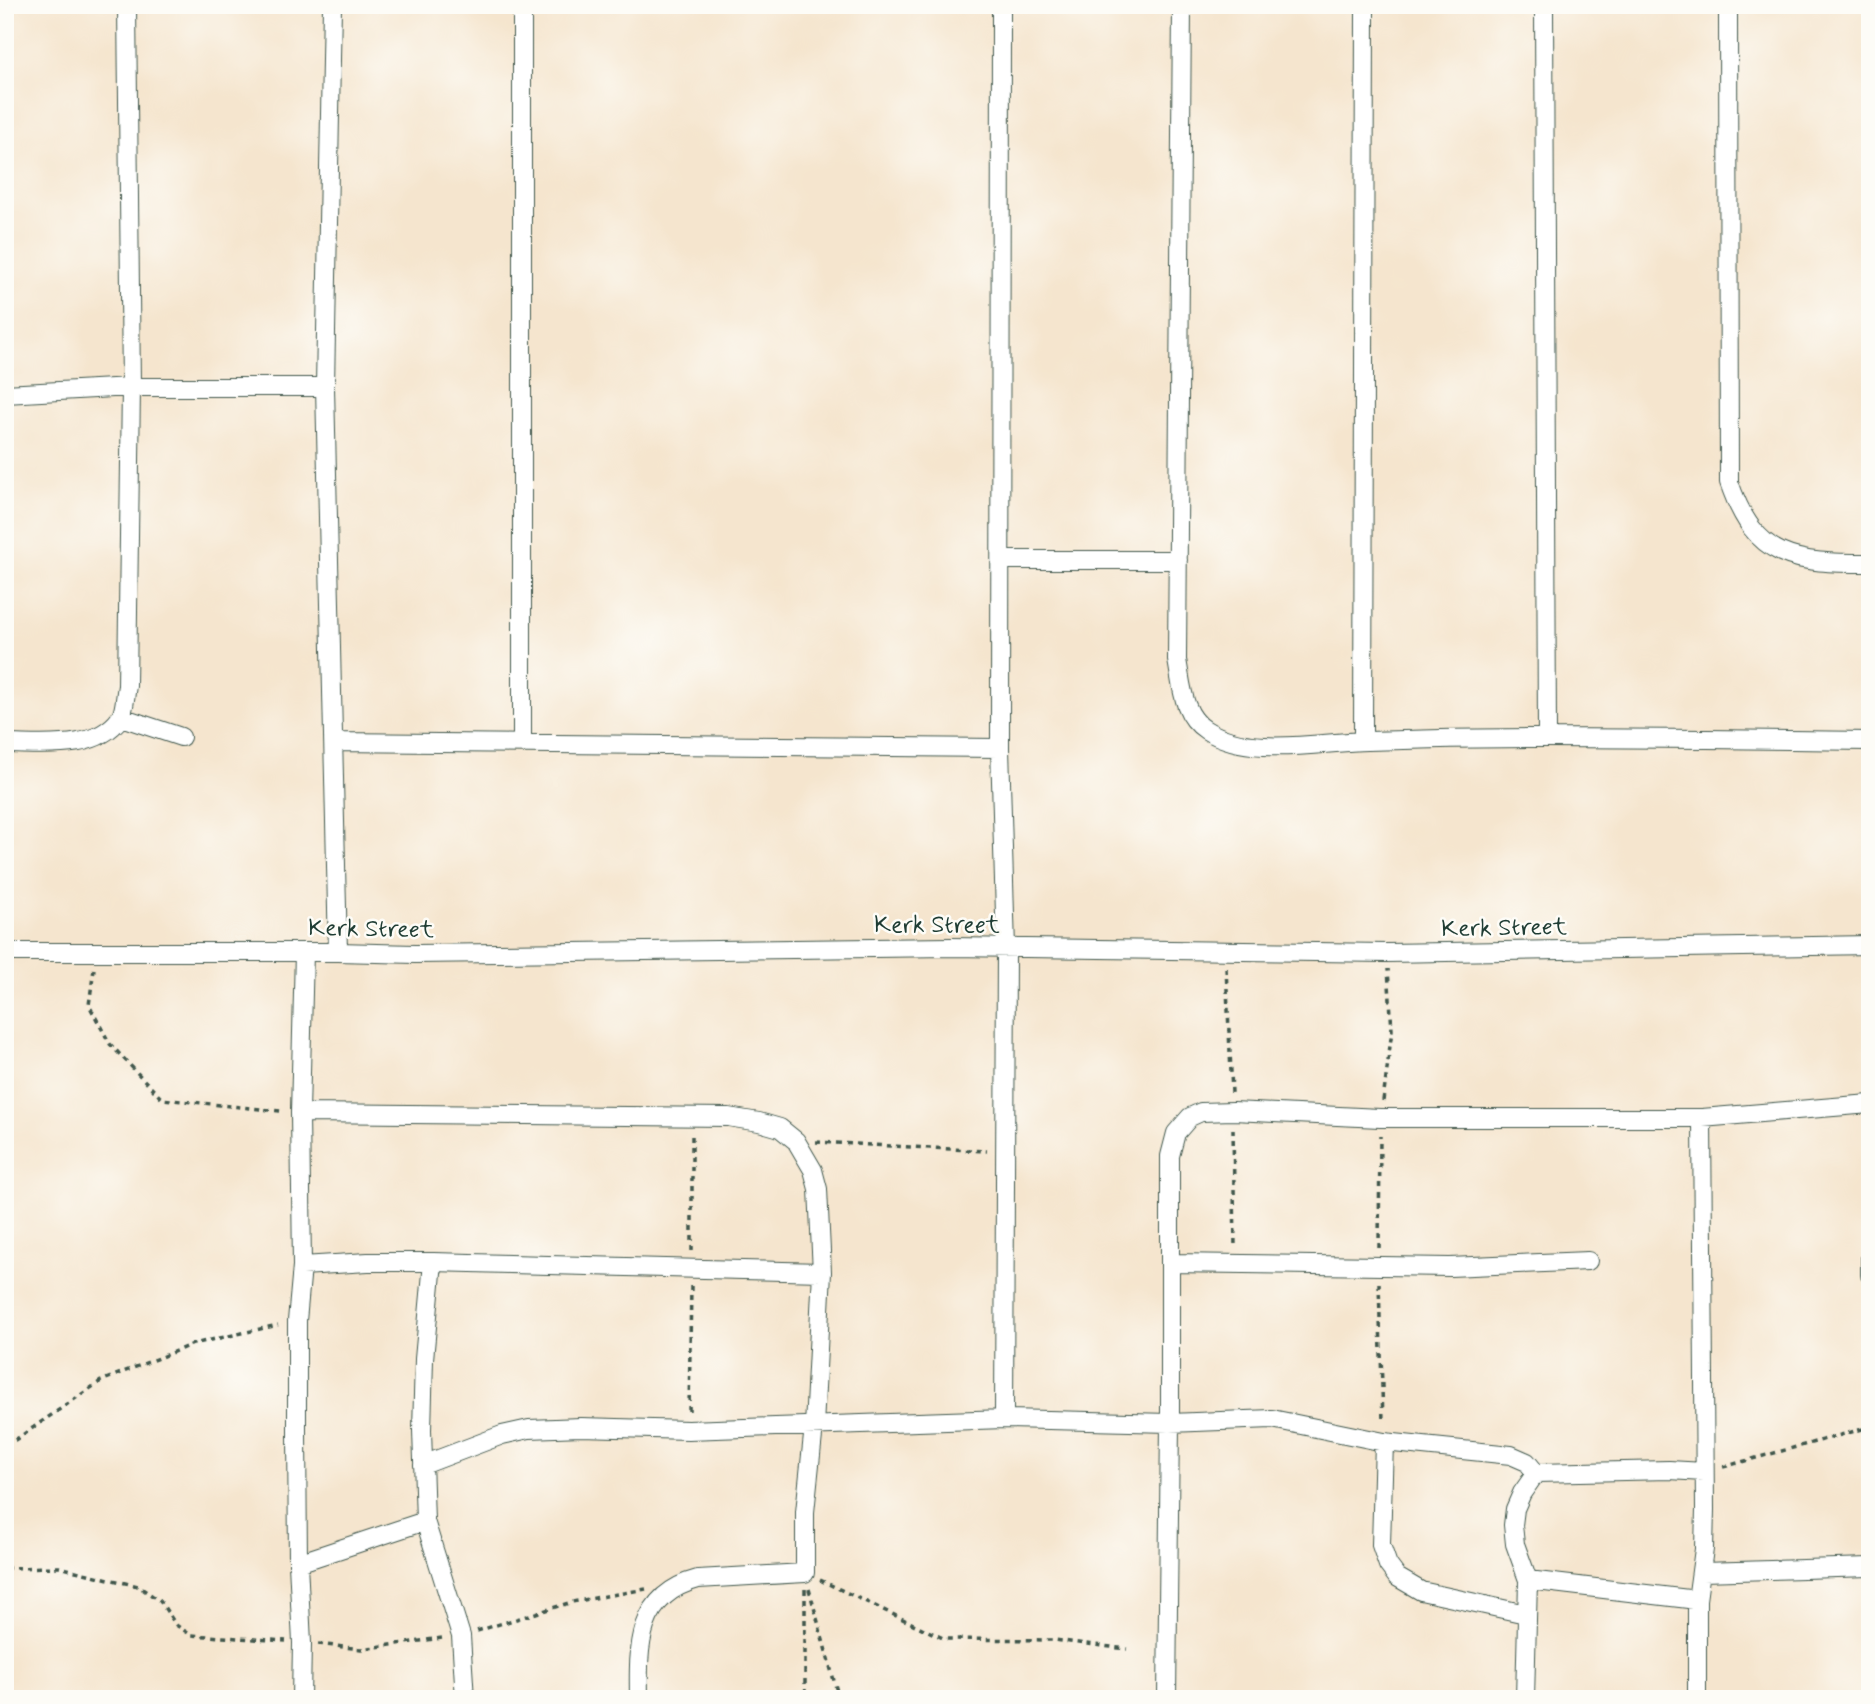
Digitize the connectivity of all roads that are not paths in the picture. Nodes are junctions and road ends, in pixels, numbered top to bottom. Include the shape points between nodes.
1 (127, 5) edge
2 (331, 5) edge
3 (522, 5) edge
4 (1001, 5) edge
5 (1182, 5) edge
6 (1365, 5) edge
7 (1544, 5) edge
8 (1728, 5) edge
9 (131, 387) junction
10 (326, 387) junction
11 (5, 394) edge
12 (1002, 560) junction
13 (1178, 560) junction
14 (1870, 563) edge
15 (121, 717) junction
16 (181, 737) dead end
17 (1547, 738) junction
18 (1363, 741) junction
19 (1870, 741) edge
20 (334, 742) junction
21 (522, 743) junction
22 (5, 744) edge
23 (1000, 748) junction
24 (1870, 945) edge
25 (1006, 948) junction
26 (304, 952) junction
27 (338, 952) junction
28 (5, 953) edge
29 (1870, 1104) edge
30 (300, 1113) junction
31 (1702, 1118) junction
32 (1870, 1226) edge
33 (1588, 1261) dead end
34 (433, 1262) junction
35 (1170, 1263) junction
36 (302, 1266) junction
37 (822, 1272) junction
38 (1870, 1275) edge
39 (1004, 1419) junction
40 (1170, 1423) junction
41 (814, 1426) junction
42 (1384, 1442) junction
43 (423, 1465) junction
44 (1704, 1472) junction
45 (1536, 1474) junction
46 (425, 1521) junction
47 (298, 1563) junction
48 (1870, 1567) edge
49 (1702, 1572) junction
50 (1528, 1580) junction
51 (1697, 1600) junction
52 (1526, 1614) junction
53 (301, 1699) edge
54 (465, 1699) edge
55 (639, 1699) edge
56 (1167, 1699) edge
57 (1525, 1699) edge
58 (1697, 1699) edge

1 - 9 street
2 - 10 street
3 - 21 street
4 - 12 street
5 - 13 street
6 - 18 street
7 - 17 street
8 - 14 street via 1729,482 1754,533 1772,548 1792,557 1831,563
9 - 10 street
9 - 11 street
9 - 15 street via 127,686
10 - 20 street
12 - 13 street
12 - 23 street
13 - 18 street via 1177,660 1193,719 1207,731 1239,743 1278,746
15 - 16 street
15 - 22 street via 102,735 78,742
17 - 18 street
17 - 19 street
20 - 21 street
20 - 27 street
21 - 23 street
23 - 25 street
24 - 25 street, Kerk Street via 1387,953
25 - 27 street, Kerk Street
25 - 39 street
26 - 27 street, Kerk Street
26 - 28 street, Kerk Street
26 - 30 street
29 - 31 street
30 - 36 street
30 - 37 street via 728,1117 780,1128 796,1141 813,1170
31 - 35 street via 1380,1118 1201,1112 1189,1116 1176,1133 1170,1156
31 - 44 street
32 - 38 street
33 - 35 street via 1450,1267
34 - 36 street
34 - 37 street
34 - 43 street via 424,1359
35 - 40 street
36 - 47 street
37 - 41 street
39 - 40 street
39 - 41 street
40 - 42 street via 1272,1419
40 - 56 street
41 - 43 street via 529,1429
41 - 55 street via 805,1512 805,1573 682,1583 653,1609 641,1632
42 - 45 street via 1511,1455 1527,1462
42 - 52 street via 1381,1545 1397,1577 1421,1591
43 - 46 street
44 - 45 street
44 - 49 street
45 - 50 street via 1515,1508 1513,1525
46 - 47 street
46 - 54 street via 461,1636
47 - 53 street
48 - 49 street
49 - 51 street
50 - 51 street
50 - 52 street
51 - 58 street
52 - 57 street

